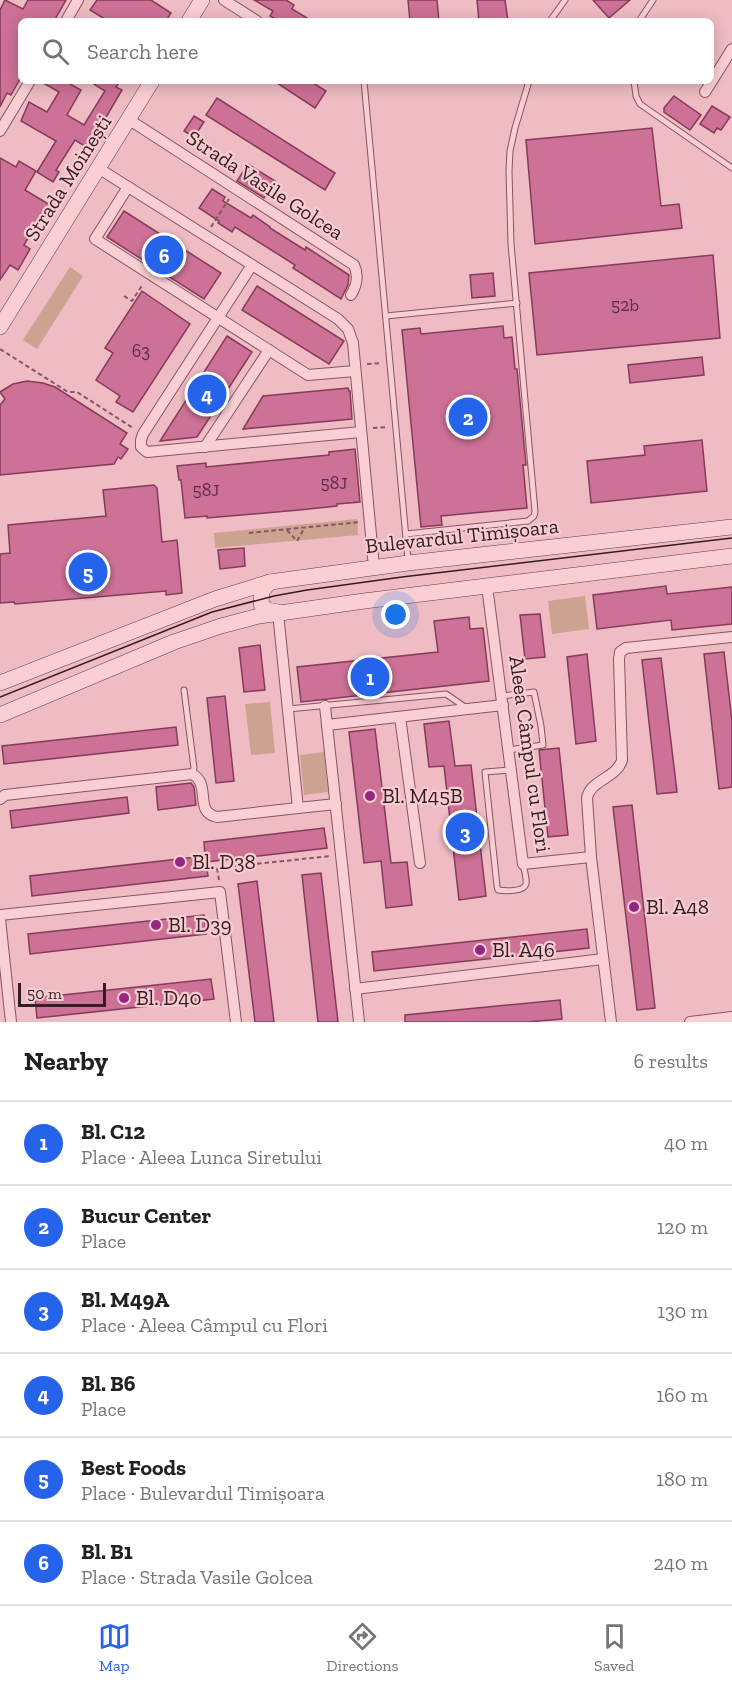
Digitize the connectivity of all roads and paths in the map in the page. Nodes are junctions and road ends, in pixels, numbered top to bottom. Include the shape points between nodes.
1 (78, 0) edge
2 (202, 0) edge
3 (225, 0) edge
4 (565, 0) edge
5 (653, 0) edge
6 (68, 18) edge
7 (191, 18) edge
8 (252, 18) edge
9 (552, 18) edge
10 (641, 18) edge
11 (732, 49) edge
12 (714, 78) edge
13 (28, 84) edge
14 (150, 84) edge
15 (364, 84) edge
16 (528, 84) edge
17 (634, 84) edge
18 (710, 84) edge
19 (705, 92) dead end
20 (128, 119) junction
21 (0, 131) edge
22 (98, 168) junction
23 (732, 168) edge
24 (128, 187) junction
25 (236, 189) junction
26 (219, 216) dead end
27 (252, 265) junction
28 (149, 274) junction
29 (351, 295) dead end
30 (123, 296) dead end
31 (516, 303) junction
32 (386, 316) junction
33 (218, 317) junction
34 (0, 327) edge
35 (0, 350) edge
36 (269, 350) junction
37 (390, 362) junction
38 (355, 368) junction
39 (396, 426) junction
40 (361, 431) junction
41 (143, 434) junction
42 (205, 447) junction
43 (370, 520) junction
44 (305, 527) junction
45 (732, 527) edge
46 (286, 529) junction
47 (249, 533) dead end
48 (406, 534) junction
49 (732, 556) edge
50 (408, 563) junction
51 (374, 567) junction
52 (270, 582) junction
53 (488, 586) junction
54 (200, 605) junction
55 (278, 612) junction
56 (209, 630) junction
57 (732, 637) edge
58 (0, 683) edge
59 (184, 690) dead end
60 (502, 701) junction
61 (325, 706) junction
62 (288, 709) junction
63 (469, 710) junction
64 (0, 715) edge
65 (400, 717) junction
66 (327, 725) junction
67 (508, 750) junction
68 (511, 770) junction
69 (192, 774) junction
70 (0, 799) edge
71 (336, 804) junction
72 (298, 808) junction
73 (341, 855) junction
74 (591, 857) junction
75 (420, 863) dead end
76 (523, 864) junction
77 (220, 892) junction
78 (0, 917) edge
79 (2, 951) edge
80 (603, 959) junction
81 (355, 988) junction
82 (4, 996) edge
83 (732, 1017) edge
84 (11, 1022) edge
85 (236, 1022) edge
86 (359, 1022) edge
87 (611, 1022) edge
88 (690, 1022) edge

1 - 6 street
2 - 7 main road
3 - 8 street
4 - 9 lane
5 - 10 lane
11 - 12 street
13 - 21 street
14 - 20 main road, Strada Moinești
15 - 32 lane
16 - 31 lane via 510,151
17 - 23 lane via 640,105
18 - 19 street
20 - 22 main road, Strada Moinești
20 - 25 street, Strada Vasile Golcea
22 - 24 street
22 - 34 main road, Strada Moinești
24 - 27 street
24 - 28 street via 95,239
25 - 26 path
25 - 29 street, Strada Vasile Golcea via 354,265 357,283
27 - 33 street
27 - 38 street via 344,324 351,335
28 - 30 path via 132,301
28 - 33 street
31 - 32 lane
31 - 48 lane via 534,516 528,521
32 - 37 lane
33 - 36 street
33 - 41 street
35 - 41 path via 68,392 78,392
36 - 38 street via 308,375
36 - 42 street
37 - 38 path
37 - 39 lane
38 - 40 street
39 - 40 path
39 - 48 lane
40 - 42 street
40 - 43 street
41 - 42 street via 140,444 147,452
43 - 44 path
43 - 51 street
44 - 46 path
44 - 46 path via 297,541
45 - 50 main road, Bulevardul Timișoara
46 - 47 path
48 - 50 lane
49 - 53 main road
50 - 51 main road, Bulevardul Timișoara
51 - 52 main road, Bulevardul Timișoara
52 - 54 main road, Bulevardul Timișoara
52 - 55 main road via 262,591 261,604
53 - 55 main road
53 - 60 street, Aleea Câmpul cu Flori
54 - 56 main road via 210,609 214,616
54 - 58 main road, Bulevardul Timișoara
55 - 56 main road
55 - 62 street
56 - 64 main road
57 - 74 street via 627,648 620,652 622,760 620,767 588,793
59 - 69 lane
60 - 63 street
60 - 67 street, Aleea Câmpul cu Flori
60 - 67 lane via 534,692 541,726 543,745
61 - 62 lane
61 - 63 lane via 446,694
61 - 66 street
62 - 72 street
63 - 65 street
65 - 66 street
65 - 75 street
66 - 71 street
67 - 68 street, Aleea Câmpul cu Flori
68 - 76 street, Aleea Câmpul cu Flori
68 - 76 lane via 485,772 498,890 525,887
69 - 70 street via 5,795
69 - 72 street via 201,783 204,806 211,816
71 - 72 street
71 - 73 street
73 - 77 path via 217,868
73 - 81 street
74 - 76 street, Aleea Câmpul cu Flori
74 - 80 street
77 - 78 street
77 - 85 street
78 - 79 street
79 - 82 street
80 - 81 street
80 - 87 street
81 - 86 street
82 - 84 street
83 - 88 street

